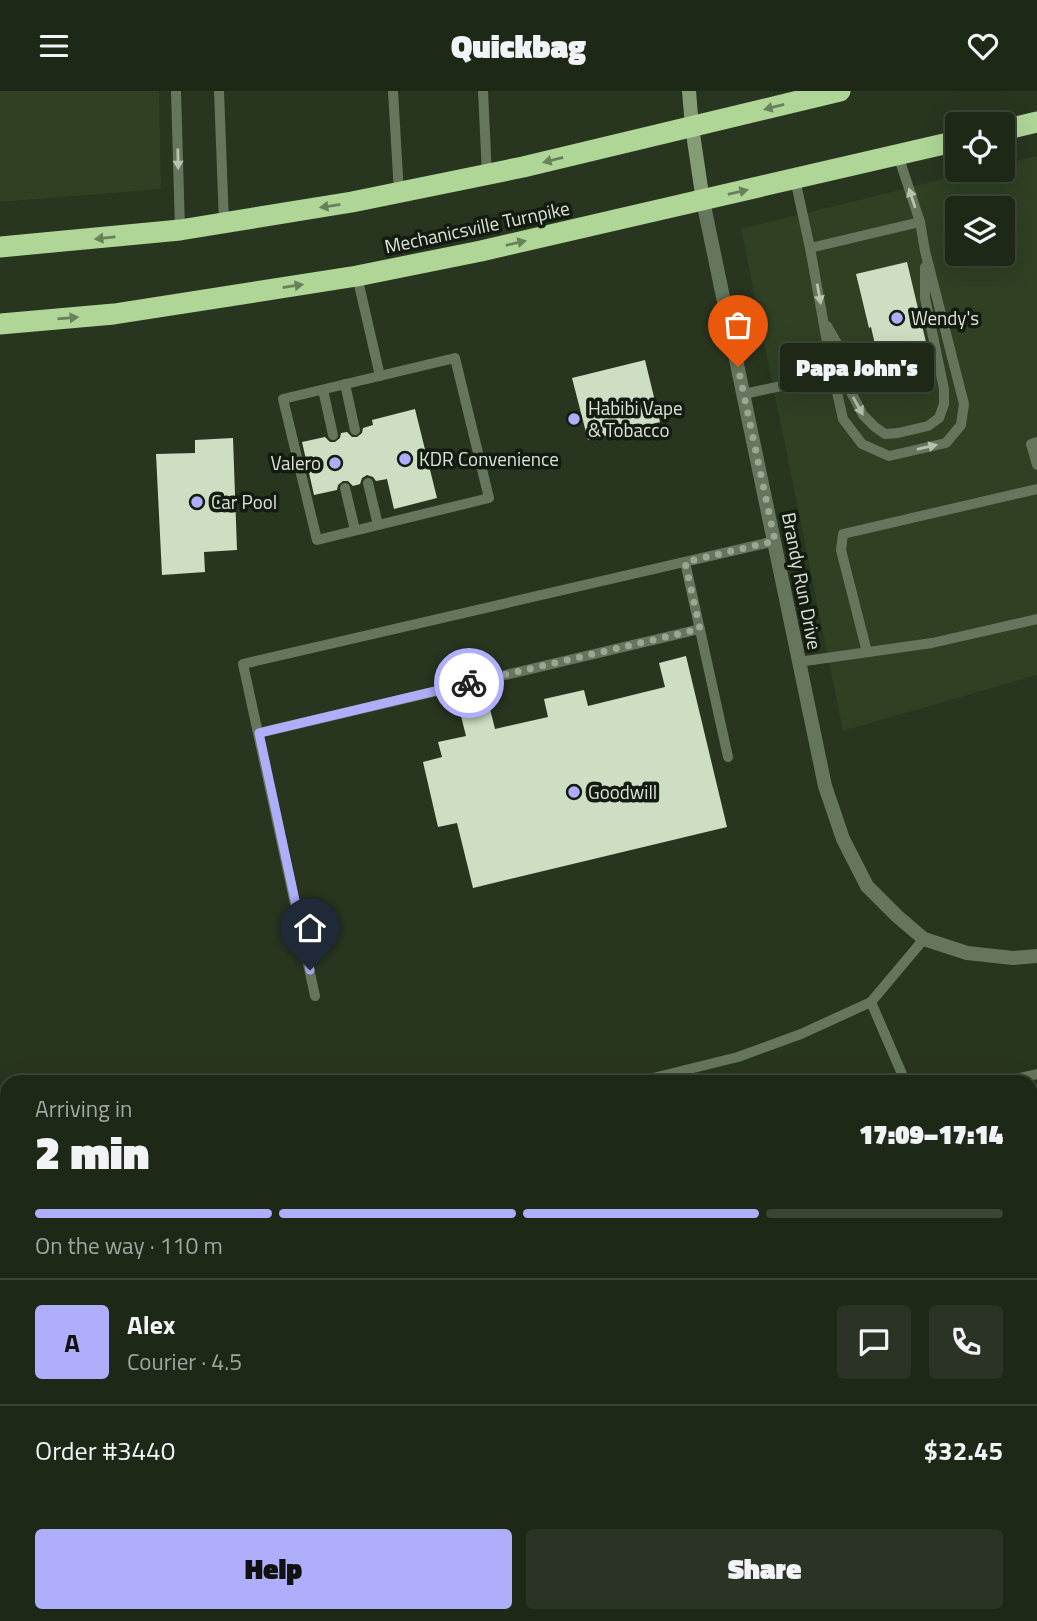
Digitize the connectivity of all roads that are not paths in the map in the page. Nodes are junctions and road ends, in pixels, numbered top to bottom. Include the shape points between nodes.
1 (176, 91) edge
2 (219, 91) edge
3 (393, 91) edge
4 (482, 91) edge
5 (689, 91) edge
6 (840, 91) edge
7 (1037, 122) edge
8 (692, 127) junction
9 (1015, 127) edge
10 (945, 144) edge
11 (898, 155) junction
12 (487, 175) junction
13 (795, 179) junction
14 (399, 193) junction
15 (703, 201) junction
16 (920, 222) junction
17 (224, 223) junction
18 (180, 230) junction
19 (0, 247) edge
20 (810, 248) junction
21 (926, 251) junction
22 (357, 276) junction
23 (823, 321) junction
24 (0, 324) edge
25 (833, 375) junction
26 (380, 376) junction
27 (345, 384) junction
28 (323, 390) junction
29 (744, 394) junction
30 (355, 430) dead end
31 (332, 435) dead end
32 (1037, 442) edge
33 (1037, 465) edge
34 (368, 483) dead end
35 (345, 488) dead end
36 (1037, 489) edge
37 (378, 525) junction
38 (355, 530) junction
39 (775, 541) junction
40 (685, 562) junction
41 (1037, 619) edge
42 (700, 629) junction
43 (867, 652) junction
44 (798, 662) junction
45 (259, 733) junction
46 (728, 757) dead end
47 (924, 939) junction
48 (1037, 956) edge
49 (315, 996) dead end
50 (871, 1002) junction
51 (668, 1075) edge
52 (902, 1075) edge

1 -> 18 lane
2 - 17 lane
3 - 14 lane
4 - 12 lane
5 - 8 street
6 -> 8 highway
7 - 9 highway
8 -> 12 highway
8 - 15 street
10 - 11 highway, Mechanicsville Turnpike
11 - 13 highway, Mechanicsville Turnpike
16 -> 11 lane
12 - 14 highway
15 -> 13 highway, Mechanicsville Turnpike
13 - 20 lane
14 -> 17 highway
22 -> 15 highway, Mechanicsville Turnpike
15 - 29 street, Brandy Run Drive
16 - 20 lane
16 - 21 lane
17 - 18 highway
18 -> 19 highway
20 -> 23 lane
23 -> 21 lane via 838,345 851,392 863,415 885,434 928,426 939,418 944,389 925,298
25 -> 21 lane via 843,419 862,444 889,456 946,443 961,425 964,404
24 -> 22 highway, Mechanicsville Turnpike via 114,314
22 - 26 lane
23 - 25 lane
25 - 29 lane
26 - 27 lane
26 - 37 lane via 455,358 489,498
27 - 28 lane
27 - 30 lane
28 - 31 lane
28 - 38 lane via 283,399 317,540
29 - 39 street, Brandy Run Drive
32 - 33 lane via 1031,444
34 - 37 lane
35 - 38 lane
36 - 43 lane via 843,534 841,550
37 - 38 lane
39 - 40 lane
39 - 44 street, Brandy Run Drive
40 - 42 lane
40 - 45 lane via 243,664
41 - 43 lane via 932,643
42 - 45 lane
42 - 46 lane
43 - 44 lane
44 - 47 street, Brandy Run Drive via 825,786 843,839 867,886
45 - 49 lane
47 - 48 street via 967,953
47 - 50 lane
50 - 51 lane via 738,1057
50 - 52 lane

